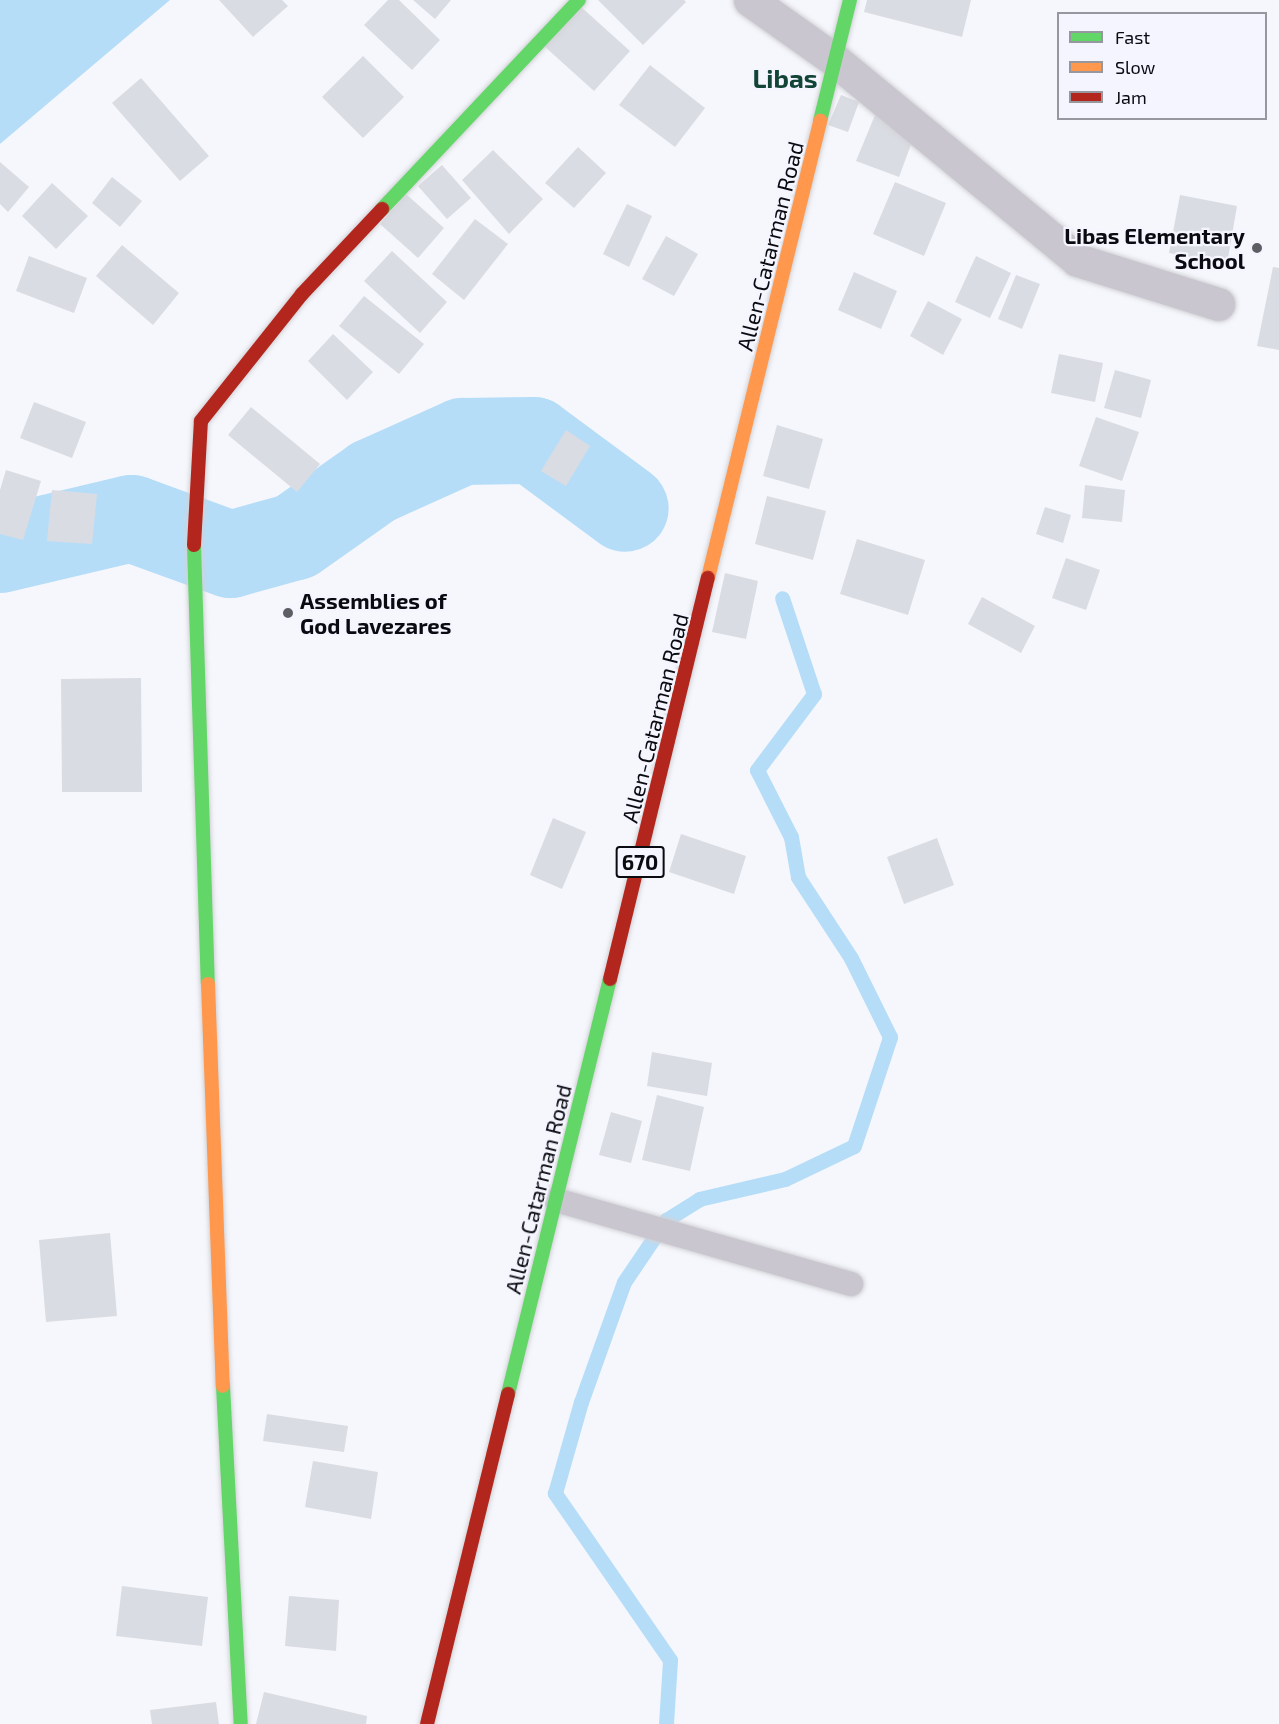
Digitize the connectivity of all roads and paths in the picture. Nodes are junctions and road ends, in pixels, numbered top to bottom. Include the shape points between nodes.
1 (579, 0) edge
2 (750, 0) edge
3 (850, 0) edge
4 (836, 61) junction
5 (1218, 304) dead end
6 (556, 1200) junction
7 (851, 1284) dead end
8 (241, 1724) edge
9 (427, 1724) edge

1 - 8 street via 302,294 201,421 194,563 221,1342
2 - 4 street
3 - 4 street, Allen-Catarman Road / 670
4 - 5 street via 1077,260
4 - 6 street, Allen-Catarman Road / 670
6 - 7 lane
6 - 9 street, Allen-Catarman Road / 670

